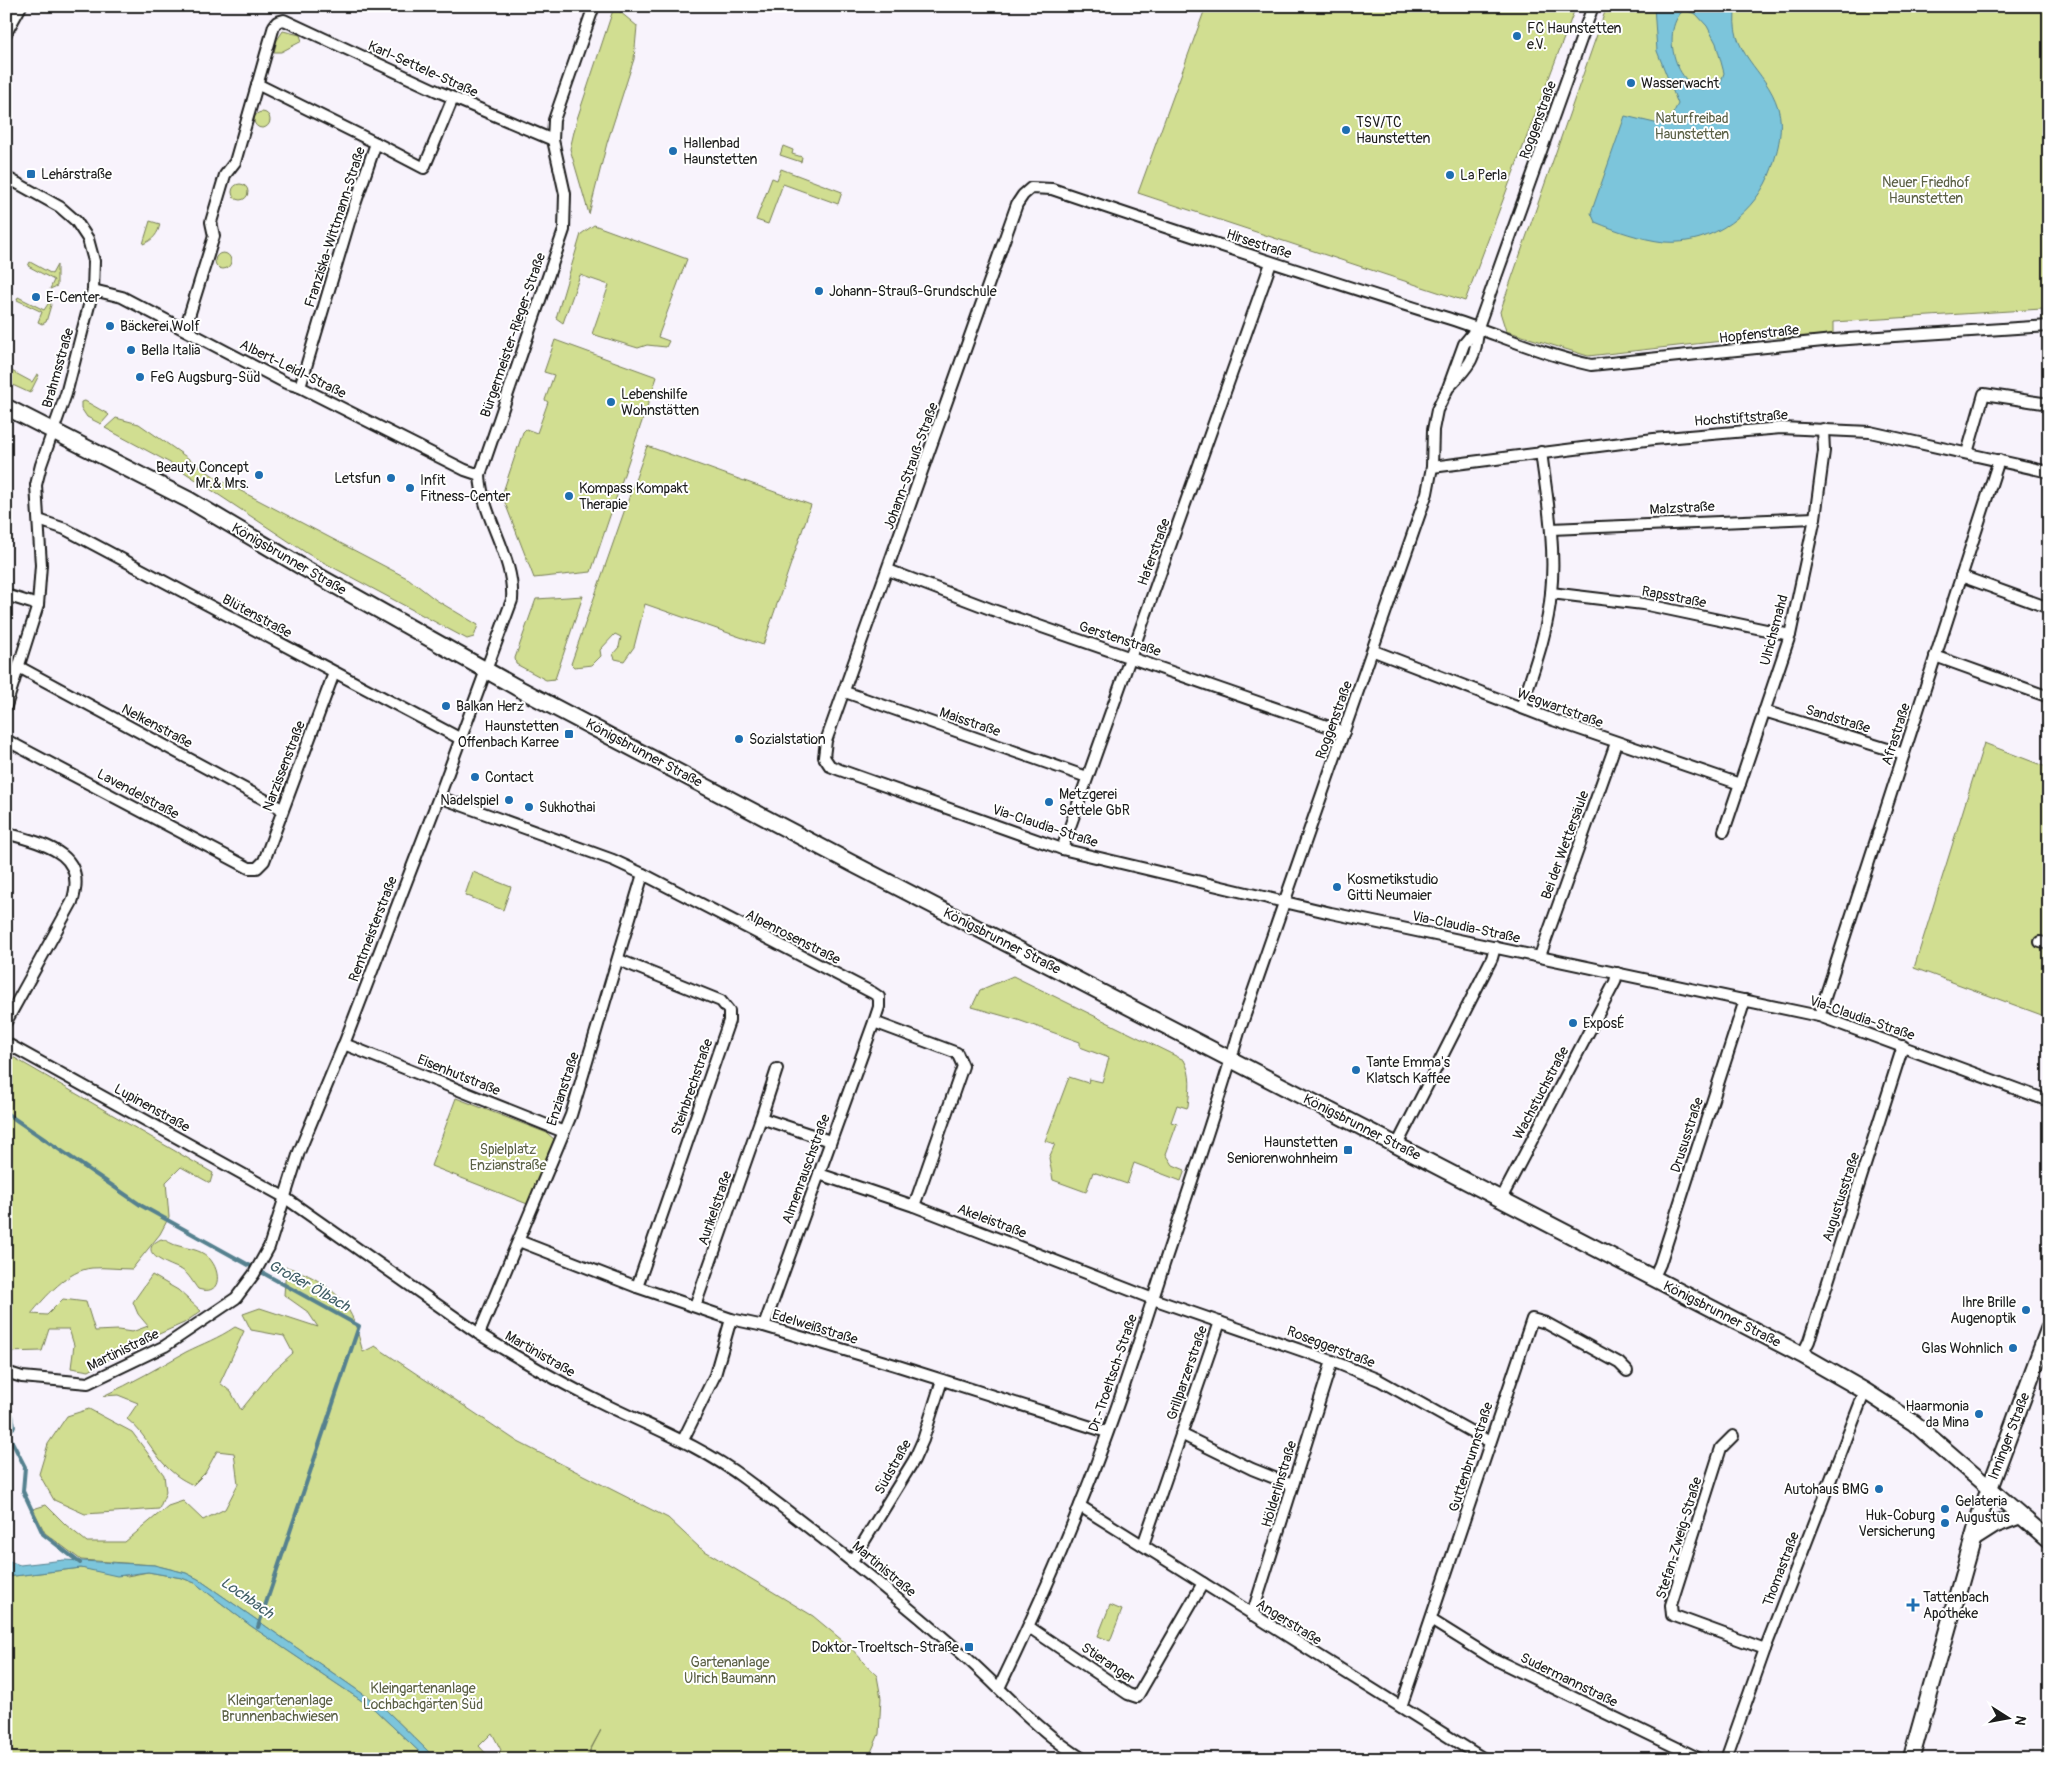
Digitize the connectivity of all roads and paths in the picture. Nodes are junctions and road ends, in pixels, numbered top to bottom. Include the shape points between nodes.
1 (21, 6) edge
2 (594, 6) edge
3 (1593, 6) edge
4 (6, 33) edge
5 (258, 84) junction
6 (453, 98) junction
7 (553, 140) junction
8 (376, 143) junction
9 (6, 177) edge
10 (1031, 188) joint
11 (1271, 263) junction
12 (93, 290) junction
13 (2049, 326) edge
14 (1478, 328) junction
15 (185, 329) junction
16 (300, 387) junction
17 (2049, 404) edge
18 (6, 407) edge
19 (1823, 429) junction
20 (53, 431) junction
21 (1541, 452) junction
22 (1967, 453) junction
23 (1998, 460) junction
24 (1432, 467) junction
25 (2049, 472) edge
26 (480, 475) junction
27 (1815, 518) junction
28 (39, 520) junction
29 (1551, 529) junction
30 (888, 570) junction
31 (1961, 576) junction
32 (1552, 593) junction
33 (6, 596) edge
34 (38, 604) junction
35 (2049, 608) edge
36 (1790, 635) junction
37 (1374, 651) junction
38 (1935, 656) junction
39 (1130, 657) junction
40 (19, 668) junction
41 (487, 671) junction
42 (334, 673) junction
43 (845, 692) junction
44 (2049, 698) edge
45 (6, 706) edge
46 (1521, 708) junction
47 (1764, 711) junction
48 (1344, 732) junction
49 (461, 739) junction
50 (6, 740) edge
51 (1616, 743) junction
52 (1904, 754) junction
53 (824, 757) joint
54 (1088, 778) junction
55 (1740, 784) junction
56 (439, 797) junction
57 (282, 808) junction
58 (1724, 831) dead end
59 (6, 833) edge
60 (1062, 849) junction
61 (257, 868) joint
62 (644, 874) junction
63 (1285, 902) junction
64 (1495, 947) junction
65 (1540, 956) junction
66 (619, 960) junction
67 (1617, 973) junction
68 (1745, 1000) junction
69 (1819, 1016) junction
70 (6, 1022) edge
71 (874, 1022) junction
72 (6, 1043) edge
73 (344, 1044) junction
74 (1903, 1046) junction
75 (1231, 1060) junction
76 (778, 1069) dead end
77 (2049, 1101) edge
78 (761, 1118) junction
79 (564, 1132) junction
80 (830, 1141) junction
81 (1397, 1145) junction
82 (819, 1174) junction
83 (284, 1197) junction
84 (1501, 1199) junction
85 (914, 1206) junction
86 (519, 1241) junction
87 (1653, 1279) junction
88 (637, 1287) junction
89 (1153, 1299) junction
90 (695, 1306) junction
91 (731, 1319) junction
92 (1220, 1322) junction
93 (764, 1326) junction
94 (2049, 1328) edge
95 (479, 1334) junction
96 (1802, 1355) junction
97 (1332, 1361) junction
98 (1627, 1371) dead end
99 (6, 1372) edge
100 (942, 1380) junction
101 (1865, 1391) junction
102 (1106, 1432) junction
103 (1181, 1434) junction
104 (1733, 1436) dead end
105 (683, 1440) junction
106 (1490, 1442) junction
107 (1292, 1485) junction
108 (1989, 1488) junction
109 (1080, 1506) junction
110 (2019, 1516) junction
111 (1973, 1539) junction
112 (2049, 1540) edge
113 (1143, 1545) junction
114 (852, 1561) junction
115 (1202, 1583) junction
116 (1252, 1615) junction
117 (1431, 1620) junction
118 (1029, 1627) junction
119 (1765, 1649) junction
120 (999, 1688) junction
121 (1401, 1707) junction
122 (1072, 1756) edge
123 (1082, 1759) edge
124 (1484, 1759) edge
125 (1700, 1759) edge
126 (1726, 1759) edge
127 (1912, 1759) edge

1 - 4 street
2 - 7 street, Bürgermeister-Rieger-Straße via 554,120
3 - 14 street, Roggenstraße
5 - 6 street, Karl-Settele-Straße via 274,26 284,20
5 - 8 street
5 - 15 street via 235,162 225,175 216,205 211,222 214,236
6 - 7 street, Karl-Settele-Straße
6 - 8 street, Franziska-Wittmann-Straße via 424,168
7 - 26 street, Bürgermeister-Rieger-Straße via 565,194 564,230
8 - 16 street, Franziska-Wittmann-Straße
9 - 12 street, Brahmsstraße via 60,207 76,221 88,239 94,261
10 - 11 street, Hirsestraße via 1052,189
10 - 30 street, Johann-Strauß-Straße via 1017,204
11 - 14 street, Hirsestraße
11 - 39 street, Haferstraße
12 - 15 street, Albert-Leidl-Straße via 122,297
12 - 20 street, Brahmsstraße
13 - 14 street, Hopfenstraße via 1833,340 1591,365 1560,358
14 - 24 street, Roggenstraße via 1464,344 1438,410 1433,430
15 - 16 street, Albert-Leidl-Straße via 286,383
16 - 26 street, Albert-Leidl-Straße
17 - 22 street via 1984,394
18 - 20 main road, Königsbrunner Straße
19 - 21 street, Hochstiftstraße via 1776,428
19 - 22 street, Hochstiftstraße via 1870,432
19 - 27 street, Ulrichsmahd via 1824,451
20 - 28 street via 36,486
20 - 41 main road, Königsbrunner Straße via 189,500
21 - 24 street, Hochstiftstraße
21 - 29 street
22 - 23 street, Hochstiftstraße
23 - 25 street, Hochstiftstraße
23 - 31 street, Afrastraße
24 - 37 street, Roggenstraße via 1427,493
26 - 41 street, Bürgermeister-Rieger-Straße via 481,493 513,587 512,600
27 - 29 street, Malzstraße
27 - 36 street, Ulrichsmahd
28 - 34 street via 41,565
28 - 42 street, Blütenstraße via 65,529
29 - 32 street
30 - 39 street, Gerstenstraße
30 - 43 street, Johann-Strauß-Straße
31 - 35 street
31 - 38 street, Afrastraße
32 - 36 street, Rapsstraße via 1639,604
32 - 46 street via 1539,654
33 - 34 street
34 - 40 street
36 - 47 street, Ulrichsmahd
37 - 46 street, Wegwartstraße
37 - 48 street, Roggenstraße
38 - 44 street
38 - 52 street, Afrastraße
39 - 48 street, Gerstenstraße
39 - 54 street, Haferstraße
40 - 45 street
40 - 57 street, Nelkenstraße
41 - 49 street, Rentmeisterstraße
41 - 75 main road, Königsbrunner Straße
42 - 49 street, Blütenstraße
42 - 57 street, Narzissenstraße
43 - 53 street, Johann-Strauß-Straße via 826,742
43 - 54 street, Maisstraße
46 - 51 street, Wegwartstraße
47 - 52 street, Sandstraße
47 - 55 street, Ulrichsmahd
48 - 63 street, Roggenstraße
49 - 56 street, Rentmeisterstraße
50 - 61 street, Lavendelstraße via 241,864
51 - 55 street, Wegwartstraße
51 - 65 street, Bei der Wettersäule
52 - 69 street, Afrastraße
53 - 60 street, Via-Claudia-Straße via 830,766 840,770
54 - 60 street, Haferstraße
55 - 58 street, Ulrichsmahd
56 - 62 street, Alpenrosenstraße
56 - 73 street, Rentmeisterstraße
57 - 61 street, Narzissenstraße via 264,861
59 - 70 street via 62,853 77,881 72,902
60 - 63 street, Via-Claudia-Straße
62 - 66 street, Enzianstraße
62 - 71 street, Alpenrosenstraße via 873,993 879,997
63 - 64 street, Via-Claudia-Straße
63 - 75 street, Roggenstraße
64 - 65 street, Via-Claudia-Straße
64 - 81 street
65 - 67 street, Via-Claudia-Straße
66 - 79 street, Enzianstraße
66 - 88 street, Steinbrechstraße via 721,1001 729,1011 729,1021
67 - 68 street, Via-Claudia-Straße
67 - 84 street, Wachstuchstraße
68 - 69 street, Via-Claudia-Straße
68 - 87 street, Drususstraße
69 - 74 street, Via-Claudia-Straße
71 - 80 street, Almenrauschstraße
71 - 85 street via 957,1053 963,1066
72 - 83 street, Lupinenstraße
73 - 79 street, Eisenhutstraße
73 - 83 street, Rentmeisterstraße
74 - 77 street, Via-Claudia-Straße
74 - 96 street, Augustusstraße
75 - 81 main road, Königsbrunner Straße
75 - 89 street, Dr.-Troeltsch-Straße
76 - 78 street, Aurikelstraße
78 - 80 street
78 - 90 street, Aurikelstraße
79 - 86 street, Enzianstraße
80 - 82 street, Almenrauschstraße
81 - 84 main road, Königsbrunner Straße
82 - 85 street, Akeleistraße
82 - 93 street, Almenrauschstraße
83 - 95 street, Martinistraße
83 - 99 street, Martinistraße via 263,1260 236,1298 165,1346 88,1383 22,1377
84 - 87 main road, Königsbrunner Straße
85 - 89 street, Akeleistraße
86 - 88 street, Edelweißstraße
86 - 95 street, Enzianstraße
87 - 96 main road, Königsbrunner Straße
88 - 90 street, Edelweißstraße
89 - 92 street, Roseggerstraße
89 - 102 street, Dr.-Troeltsch-Straße
90 - 91 street, Edelweißstraße
91 - 93 street, Edelweißstraße
91 - 105 street via 715,1375
92 - 97 street, Roseggerstraße
92 - 103 street, Grillparzerstraße
93 - 100 street, Edelweißstraße
94 - 108 main road, Inninger Straße
95 - 105 street, Martinistraße via 558,1381
96 - 101 main road, Königsbrunner Straße
97 - 106 street, Roseggerstraße via 1379,1380
97 - 107 street, Hölderlinstraße
98 - 106 street, Guttenbrunnstraße via 1620,1362 1546,1323 1532,1319
100 - 102 street, Edelweißstraße
100 - 114 street, Südstraße via 914,1460
101 - 108 main road, Königsbrunner Straße via 1914,1423
101 - 119 street, Thomastraße
102 - 109 street, Dr.-Troeltsch-Straße
103 - 107 street, Grillparzerstraße
103 - 113 street, Grillparzerstraße
104 - 119 street, Stefan-Zweig-Straße via 1721,1448 1671,1605 1672,1615
105 - 114 street, Martinistraße via 742,1477
106 - 117 street, Guttenbrunnstraße
107 - 116 street, Hölderlinstraße
108 - 110 main road, Königsbrunner Straße
108 - 111 main road, Inninger Straße
109 - 113 street, Angerstraße
109 - 118 street, Dr.-Troeltsch-Straße
110 - 111 main road
110 - 112 main road, Königsbrunner Straße
111 - 127 main road, Inninger Straße
113 - 115 street, Angerstraße
114 - 120 street, Martinistraße
115 - 116 street, Angerstraße
115 - 118 street, Stieranger via 1137,1697
116 - 121 street, Angerstraße
117 - 121 street, Guttenbrunnstraße
117 - 125 street, Sudermannstraße via 1492,1658
118 - 120 street, Dr.-Troeltsch-Straße
119 - 126 street, Thomastraße
120 - 122 street, Martinistraße
121 - 124 street, Angerstraße
122 - 123 street, Martinistraße

